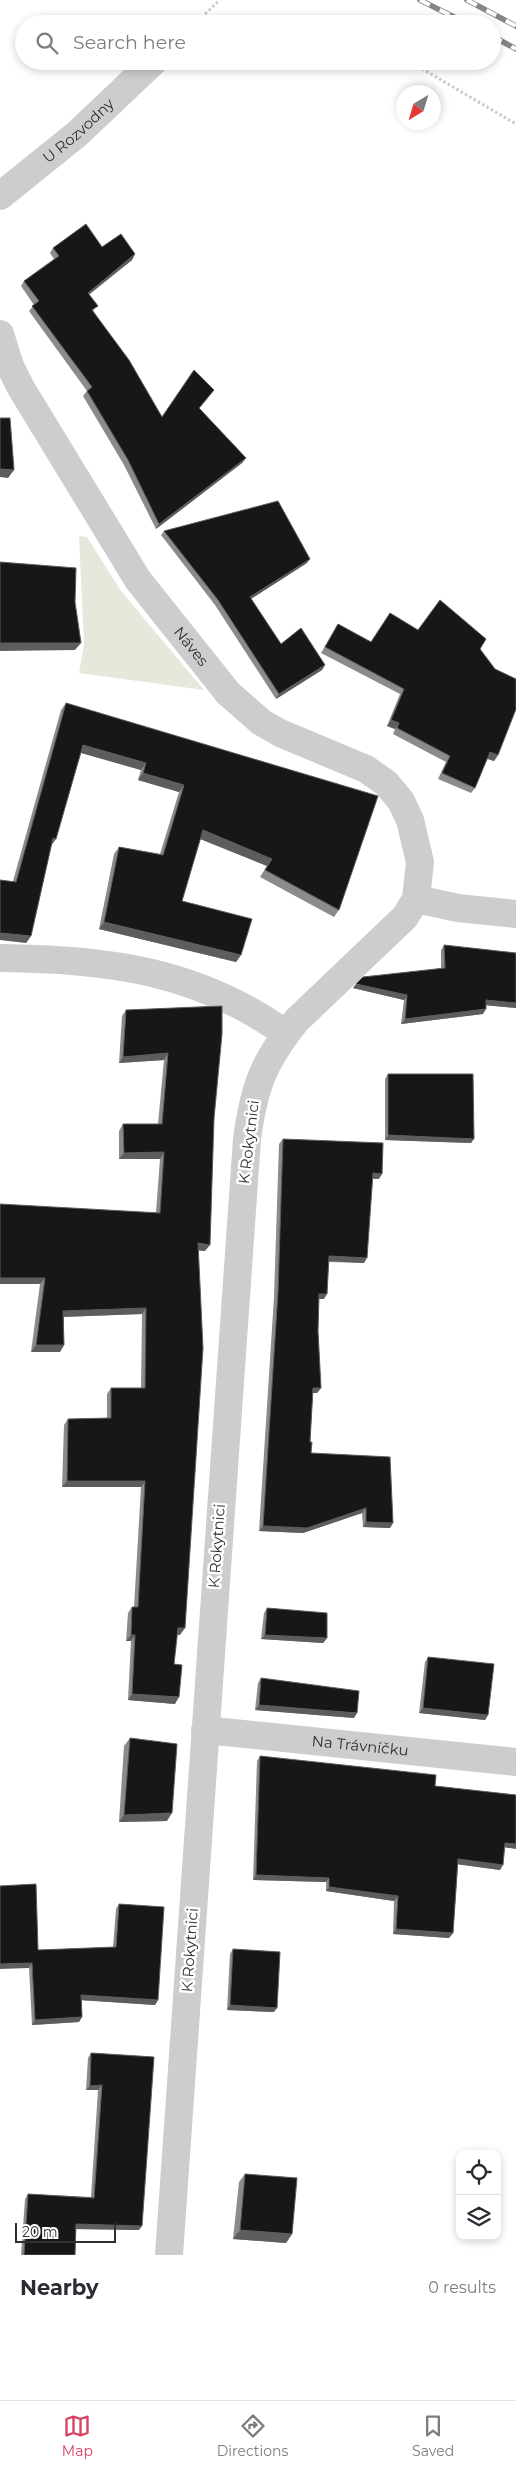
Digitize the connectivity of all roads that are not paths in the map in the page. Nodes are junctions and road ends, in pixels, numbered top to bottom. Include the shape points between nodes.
1 (144, 70) edge
2 (0, 196) edge
3 (0, 334) edge
4 (416, 899) junction
5 (516, 914) edge
6 (0, 958) edge
7 (286, 1034) junction
8 (205, 1730) junction
9 (516, 1762) edge
10 (170, 2255) edge

1 - 2 street, U Rozvodny via 76,134
3 - 4 street, Náves via 21,388 138,580 228,693 261,722 280,733 366,769 386,783 401,801 410,820 420,862
4 - 5 street via 458,908
4 - 7 street, K Rokytnici via 399,924
6 - 7 street via 88,963 171,976 231,1000
7 - 8 street, K Rokytnici via 268,1060 257,1086 247,1139
8 - 9 street, Na Trávníčku
8 - 10 street, K Rokytnici

